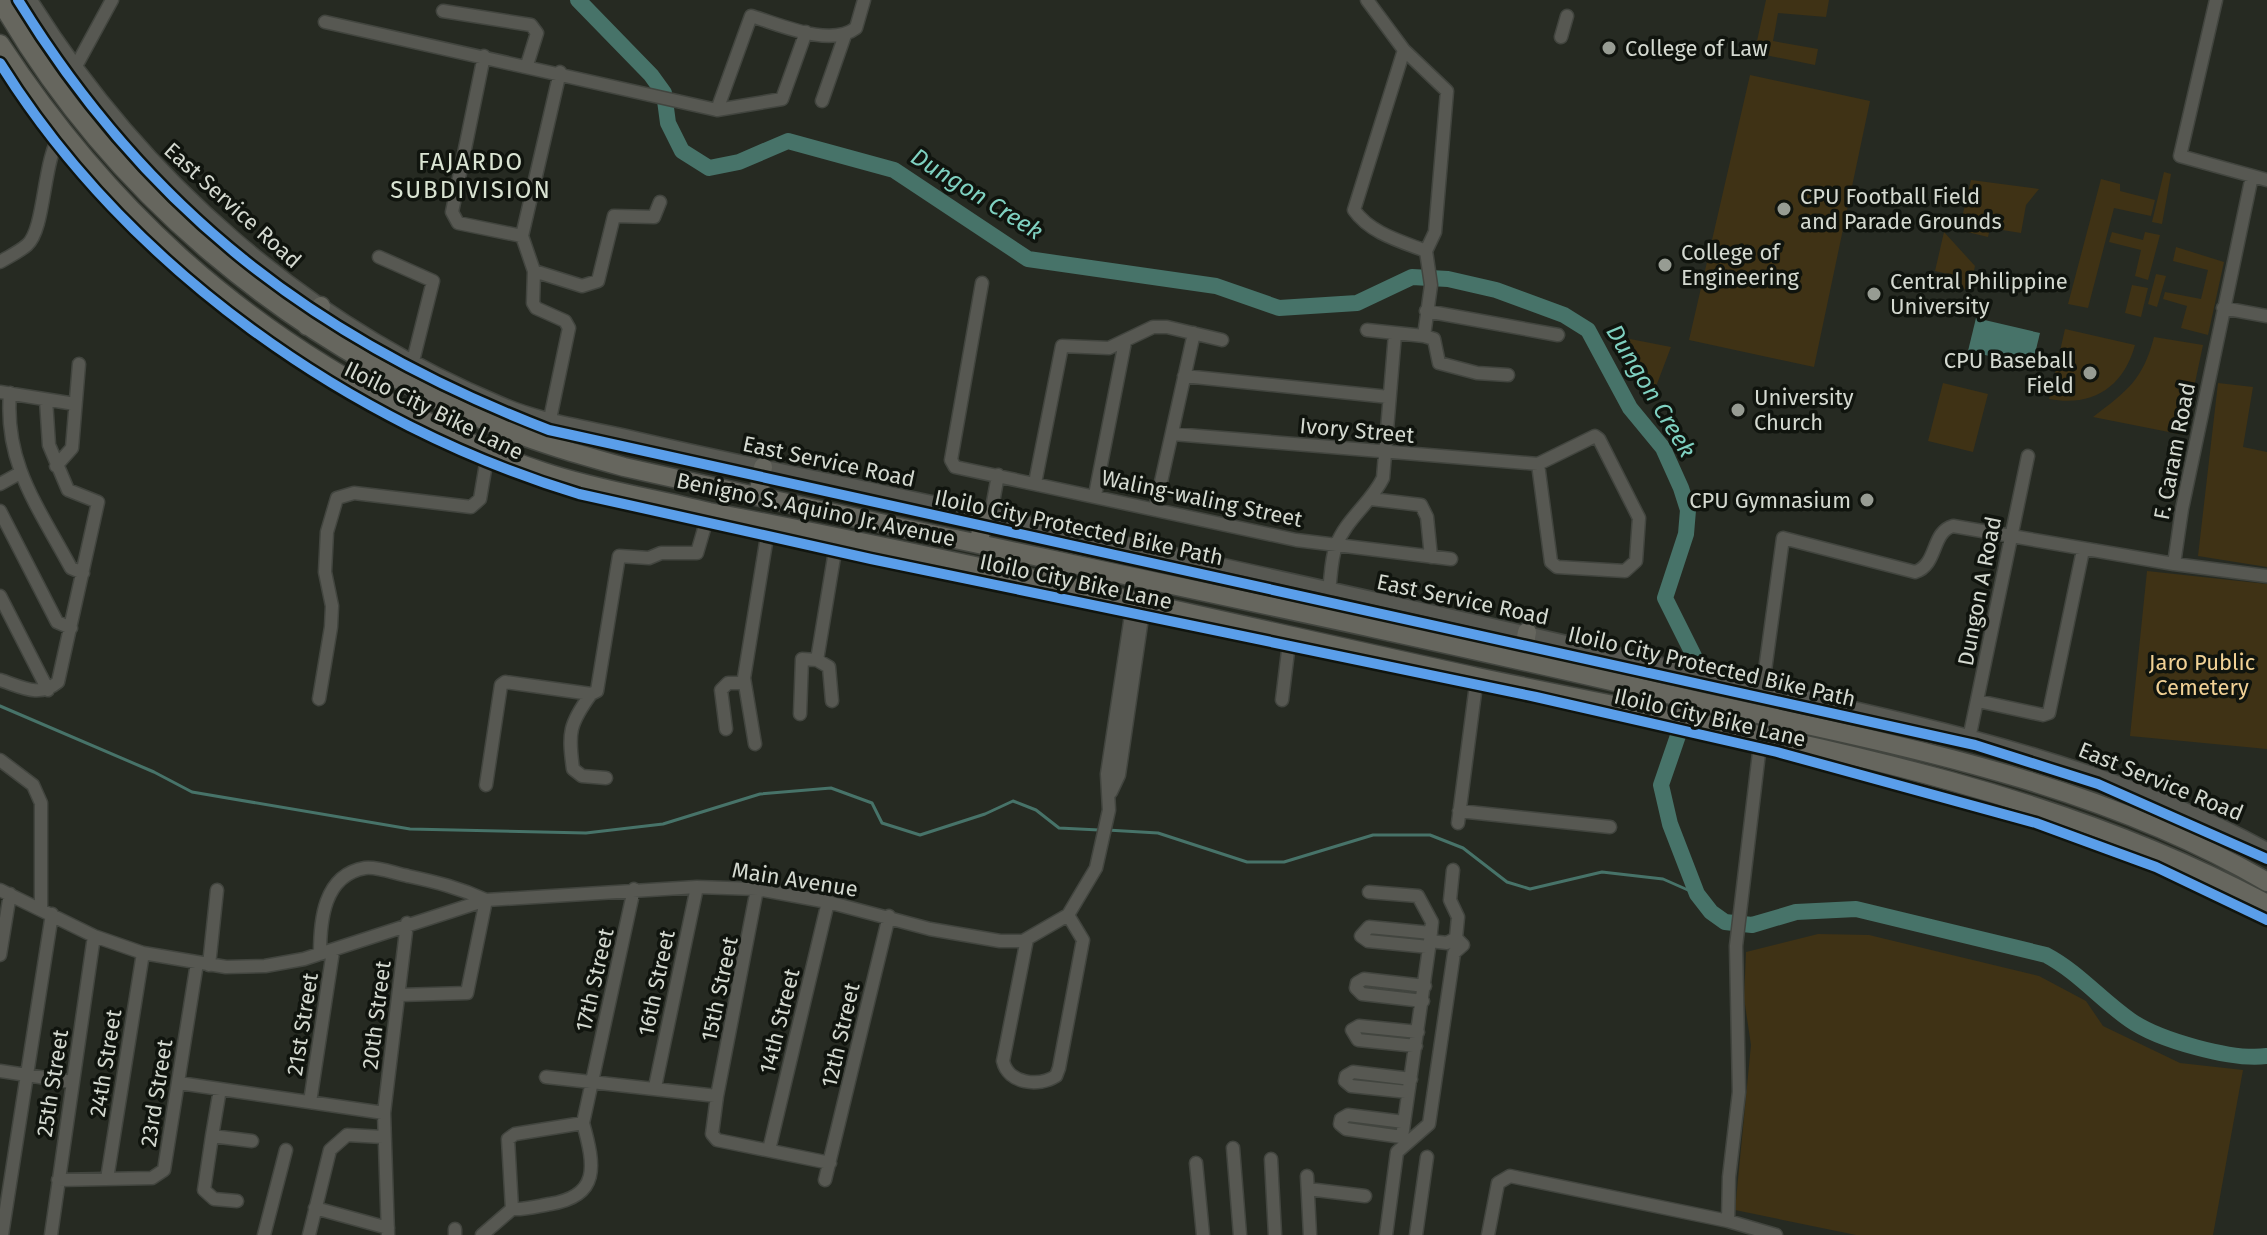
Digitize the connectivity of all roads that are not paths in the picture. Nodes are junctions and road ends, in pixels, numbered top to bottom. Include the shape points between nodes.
1 (0, 0) edge
2 (31, 0) edge
3 (112, 0) edge
4 (864, 0) edge
5 (1367, 0) edge
6 (2216, 0) edge
7 (443, 11) dead end
8 (1567, 16) dead end
9 (325, 22) dead end
10 (806, 32) junction
11 (845, 35) junction
12 (1561, 37) dead end
13 (0, 44) edge
14 (1404, 50) junction
15 (484, 56) junction
16 (527, 65) junction
17 (75, 68) junction
18 (560, 72) junction
19 (822, 101) dead end
20 (717, 110) junction
21 (62, 132) junction
22 (2252, 176) junction
23 (2267, 180) edge
24 (147, 194) junction
25 (660, 202) dead end
26 (130, 208) junction
27 (522, 236) junction
28 (1426, 251) junction
29 (379, 257) dead end
30 (0, 262) edge
31 (534, 271) junction
32 (982, 283) dead end
33 (321, 306) junction
34 (2223, 308) junction
35 (1426, 311) junction
36 (2267, 316) edge
37 (307, 326) junction
38 (1367, 330) dead end
39 (1194, 333) junction
40 (1395, 334) junction
41 (1558, 335) dead end
42 (1424, 336) junction
43 (1222, 340) dead end
44 (1125, 342) junction
45 (367, 361) junction
46 (413, 361) junction
47 (79, 364) dead end
48 (1508, 375) dead end
49 (1184, 376) junction
50 (352, 383) junction
51 (5, 393) edge
52 (1389, 397) junction
53 (46, 400) junction
54 (75, 404) junction
55 (550, 419) junction
56 (1173, 434) junction
57 (488, 452) junction
58 (1385, 452) junction
59 (2028, 456) dead end
60 (1538, 464) junction
61 (56, 466) junction
62 (763, 467) junction
63 (20, 473) junction
64 (994, 473) junction
65 (684, 481) junction
66 (1035, 483) junction
67 (0, 484) edge
68 (1095, 495) junction
69 (758, 496) junction
70 (1371, 499) junction
71 (676, 505) junction
72 (1155, 509) junction
73 (0, 511) edge
74 (709, 512) junction
75 (984, 514) junction
76 (769, 524) junction
77 (2010, 538) junction
78 (837, 539) junction
79 (979, 542) junction
80 (1335, 547) junction
81 (2083, 550) junction
82 (1431, 557) junction
83 (1050, 558) junction
84 (1451, 559) dead end
85 (2174, 564) junction
86 (83, 573) junction
87 (2267, 576) edge
88 (1044, 583) junction
89 (1329, 591) junction
90 (0, 596) edge
91 (1139, 603) junction
92 (1354, 624) junction
93 (71, 628) junction
94 (1527, 632) junction
95 (1290, 635) junction
96 (1347, 647) junction
97 (1522, 659) junction
98 (817, 660) junction
99 (1477, 677) junction
100 (0, 680) edge
101 (744, 683) junction
102 (1763, 685) junction
103 (48, 690) junction
104 (591, 694) junction
105 (319, 699) dead end
106 (1282, 700) dead end
107 (832, 701) dead end
108 (1978, 701) junction
109 (800, 714) dead end
110 (726, 729) dead end
111 (1970, 734) junction
112 (1761, 736) junction
113 (755, 744) dead end
114 (0, 760) edge
115 (1959, 762) junction
116 (606, 778) dead end
117 (1954, 783) junction
118 (486, 785) dead end
119 (1610, 827) dead end
120 (2267, 849) edge
121 (1453, 870) dead end
122 (2267, 882) edge
123 (697, 887) junction
124 (634, 889) junction
125 (757, 889) junction
126 (217, 890) dead end
127 (5, 892) edge
128 (1369, 892) dead end
129 (486, 900) junction
130 (828, 902) junction
131 (2267, 904) edge
132 (46, 912) junction
133 (1068, 915) junction
134 (889, 916) junction
135 (407, 923) junction
136 (94, 936) junction
137 (1027, 939) junction
138 (1430, 940) junction
139 (1452, 944) junction
140 (333, 951) junction
141 (143, 953) junction
142 (320, 954) junction
143 (0, 955) edge
144 (203, 964) junction
145 (1425, 986) junction
146 (399, 995) junction
147 (1423, 1001) junction
148 (1418, 1032) junction
149 (1416, 1046) junction
150 (0, 1071) edge
151 (28, 1076) junction
152 (546, 1077) dead end
153 (592, 1080) junction
154 (72, 1082) junction
155 (179, 1083) junction
156 (655, 1087) junction
157 (220, 1089) junction
158 (717, 1096) junction
159 (310, 1102) junction
160 (384, 1113) junction
161 (1404, 1122) dead end
162 (583, 1123) junction
163 (212, 1136) junction
164 (383, 1137) junction
165 (252, 1141) dead end
166 (1233, 1148) dead end
167 (286, 1150) dead end
168 (769, 1150) junction
169 (1427, 1157) dead end
170 (1271, 1159) dead end
171 (830, 1163) junction
172 (1196, 1163) dead end
173 (107, 1179) junction
174 (58, 1180) junction
175 (825, 1180) dead end
176 (1365, 1196) dead end
177 (237, 1201) dead end
178 (315, 1208) junction
179 (512, 1209) junction
180 (1728, 1221) junction
181 (388, 1232) edge
182 (2, 1235) edge
183 (51, 1235) edge
184 (264, 1235) edge
185 (309, 1235) edge
186 (482, 1235) edge
187 (1203, 1235) edge
188 (1240, 1235) edge
189 (1275, 1235) edge
190 (1310, 1235) edge
191 (1386, 1235) edge
192 (1416, 1235) edge
193 (1488, 1235) edge
194 (1776, 1235) edge

1 - 24 highway, Benigno S. Aquino Jr. Avenue via 82,121
2 - 17 street, East Service Road
3 - 17 street
4 - 11 street via 856,28
5 - 14 street
6 - 22 street via 2180,156
7 - 16 street via 531,25 537,33
8 - 12 street
9 - 15 street
10 - 11 street
10 - 20 street via 782,99
10 - 20 street via 751,16
11 - 19 street
13 - 21 highway, Benigno S. Aquino Jr. Avenue
14 - 28 street via 1447,91 1435,232
14 - 28 street via 1354,210 1361,221
15 - 16 street
15 - 27 street via 452,212 458,223
16 - 18 street
17 - 33 street, East Service Road via 133,141 175,183 251,254
18 - 20 street
18 - 27 street
21 - 26 highway, Benigno S. Aquino Jr. Avenue
21 - 30 street via 43,186 34,235
22 - 23 street
22 - 34 street, F. Caram Road
24 - 26 highway
24 - 37 highway, Benigno S. Aquino Jr. Avenue via 236,275
25 - 31 street via 654,217 614,216 598,281 582,286
26 - 50 highway, Benigno S. Aquino Jr. Avenue via 225,298
27 - 31 street
28 - 35 street via 1431,285
29 - 46 street via 433,281
31 - 55 street via 536,308 569,328
32 - 64 street, Waling-waling Street via 951,460 955,467
33 - 37 highway
33 - 46 street, East Service Road
34 - 36 street
34 - 85 street, F. Caram Road
35 - 41 street
35 - 42 street
37 - 45 highway, Benigno S. Aquino Jr. Avenue
38 - 40 street
39 - 43 street
39 - 44 street via 1153,327
39 - 49 street
40 - 42 street
40 - 52 street
42 - 48 street via 1434,339 1439,363
44 - 66 street via 1095,350 1066,344 1059,349
44 - 68 street
45 - 50 highway
45 - 65 highway, Benigno S. Aquino Jr. Avenue via 497,427
46 - 55 street, East Service Road via 506,406
47 - 54 street
49 - 52 street
49 - 56 street
50 - 57 highway, Benigno S. Aquino Jr. Avenue
51 - 53 street
51 - 63 street via 7,427
52 - 58 street
53 - 54 street
53 - 61 street via 46,431
54 - 61 street via 72,448
55 - 62 street, East Service Road
56 - 58 street, Ivory Street
56 - 72 street
57 - 71 highway, Benigno S. Aquino Jr. Avenue via 578,483
57 - 105 street via 480,499 471,507 354,493 337,498 327,532 325,572 332,616
58 - 60 street, Ivory Street
58 - 70 street via 1383,478
59 - 77 street, Dungon A Road
60 - 60 street via 1595,436 1599,439 1639,518 1632,568 1557,567 1551,562
61 - 86 street via 72,493 98,500
62 - 69 highway
62 - 75 street, East Service Road
63 - 67 street
63 - 86 street via 71,568
64 - 66 street, Waling-waling Street
64 - 75 street
65 - 69 highway, Benigno S. Aquino Jr. Avenue
65 - 71 highway
66 - 68 street, Waling-waling Street
68 - 72 street, Waling-waling Street
69 - 79 highway, Benigno S. Aquino Jr. Avenue
70 - 80 street
70 - 82 street via 1421,505
71 - 74 highway, Benigno S. Aquino Jr. Avenue
72 - 80 street, Waling-waling Street
73 - 93 street via 57,622
74 - 76 highway, Benigno S. Aquino Jr. Avenue
74 - 104 street via 697,553 619,556 603,672
75 - 79 highway
75 - 89 street, East Service Road
76 - 78 highway, Benigno S. Aquino Jr. Avenue
76 - 101 street
77 - 81 street
77 - 102 street via 1946,528 1929,564 1915,572 1783,538
77 - 108 street, Dungon A Road
78 - 88 highway, Benigno S. Aquino Jr. Avenue
78 - 98 street
79 - 83 highway, Benigno S. Aquino Jr. Avenue
80 - 82 street, Waling-waling Street
80 - 89 street
81 - 85 street
81 - 108 street via 2049,713
82 - 84 street, Waling-waling Street
83 - 88 highway
83 - 92 highway, Benigno S. Aquino Jr. Avenue
85 - 87 street
86 - 93 street
88 - 91 highway, Benigno S. Aquino Jr. Avenue
89 - 94 street, East Service Road
90 - 103 street
91 - 95 highway, Benigno S. Aquino Jr. Avenue
91 - 133 street via 1107,774 1111,792 1101,850 1091,879
92 - 96 highway
92 - 97 highway, Benigno S. Aquino Jr. Avenue
93 - 103 street via 58,682
94 - 97 highway
94 - 102 street, East Service Road
95 - 96 highway, Benigno S. Aquino Jr. Avenue
95 - 106 street
96 - 99 highway, Benigno S. Aquino Jr. Avenue
97 - 115 highway, Benigno S. Aquino Jr. Avenue
98 - 107 street via 829,667
98 - 109 street via 802,659
99 - 112 highway, Benigno S. Aquino Jr. Avenue
99 - 119 street via 1459,817
100 - 103 street via 37,693
101 - 110 street via 728,683 721,690
101 - 113 street
102 - 111 street, East Service Road
104 - 116 street via 572,720 573,769 582,776
104 - 118 street via 501,685
108 - 111 street, Dungon A Road
111 - 120 street, East Service Road via 2102,773
112 - 117 highway, Benigno S. Aquino Jr. Avenue
112 - 180 street via 1736,946 1739,1092
114 - 132 street via 33,785 41,803
115 - 117 highway
115 - 122 highway, Benigno S. Aquino Jr. Avenue via 2094,803 2176,836
117 - 131 highway, Benigno S. Aquino Jr. Avenue via 2083,822
121 - 139 street via 1450,900 1458,917
123 - 124 street, Main Avenue
123 - 125 street, Main Avenue
123 - 156 street, 16th Street
124 - 129 street, Main Avenue
124 - 153 street, 17th Street
125 - 130 street, Main Avenue
125 - 158 street, 15th Street
126 - 144 street, 23rd Street
127 - 132 street, Main Avenue
127 - 143 street
128 - 138 street via 1418,896 1432,922
129 - 135 street, Main Avenue
129 - 142 street via 454,885 366,868 348,876 328,896 321,914
129 - 146 street via 467,993
130 - 134 street, Main Avenue
130 - 168 street, 14th Street
132 - 136 street, Main Avenue
132 - 151 street
133 - 137 street
133 - 137 street via 1083,940 1063,1053 1056,1076 1048,1082 1020,1080 1003,1061
134 - 137 street, Main Avenue via 1000,941
134 - 171 street, 12th Street
135 - 140 street, Main Avenue
135 - 146 street, 20th Street
136 - 141 street, Main Avenue
136 - 154 street, 25th Street
138 - 139 street
138 - 145 street
139 - 191 street via 1429,1124 1397,1152
140 - 142 street, Main Avenue
140 - 159 street, 21st Street
141 - 144 street, Main Avenue
141 - 173 street, 24th Street
142 - 144 street, Main Avenue via 265,966
144 - 155 street, 23rd Street
145 - 147 street
145 - 147 street via 1364,979 1356,988 1362,994
146 - 160 street, 20th Street
147 - 148 street
148 - 149 street
148 - 149 street via 1359,1026 1352,1030 1358,1040
149 - 161 street
150 - 151 street
151 - 154 street
151 - 182 street
152 - 153 street
153 - 156 street
153 - 162 street, 17th Street
154 - 174 street, 25th Street
155 - 157 street
155 - 173 street, 23rd Street via 164,1170 152,1178
156 - 158 street
157 - 159 street
157 - 163 street
158 - 168 street, 15th Street via 712,1134 717,1140
159 - 160 street
160 - 164 street, 20th Street
162 - 179 street, 17th Street via 589,1179 584,1194
162 - 179 street via 508,1139
163 - 165 street
163 - 177 street via 204,1190 214,1199
164 - 178 street via 347,1135 337,1140
164 - 181 street, 20th Street
166 - 188 street
167 - 184 street
168 - 171 street
169 - 192 street
170 - 189 street
171 - 175 street, 12th Street
172 - 187 street
173 - 174 street, 23rd Street
174 - 183 street, 25th Street
176 - 190 street via 1308,1182
178 - 181 street
178 - 185 street
179 - 186 street
180 - 193 street via 1510,1176 1498,1183
180 - 194 street

